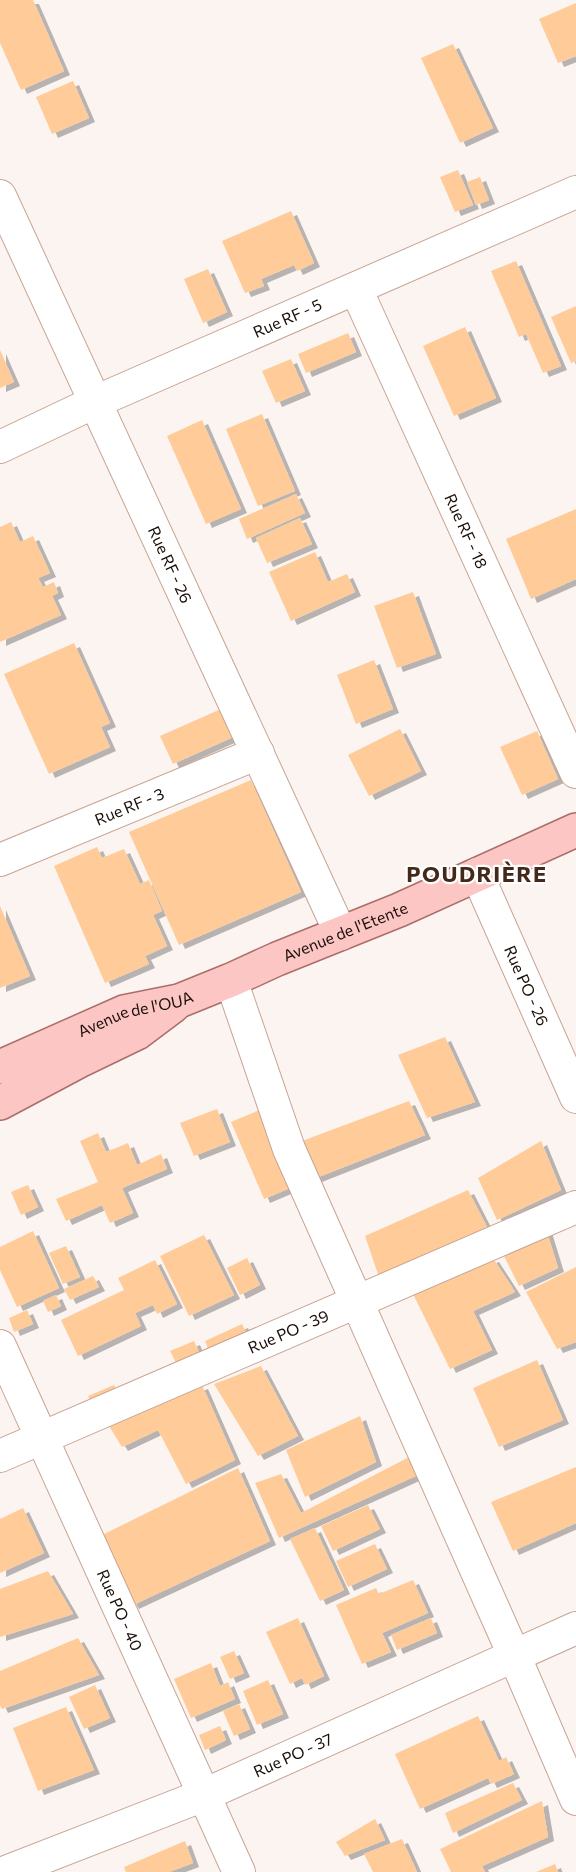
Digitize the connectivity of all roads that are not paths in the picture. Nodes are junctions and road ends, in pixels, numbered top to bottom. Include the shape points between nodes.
1 (576, 192) edge
2 (0, 196) edge
3 (356, 289) junction
4 (95, 402) junction
5 (0, 447) edge
6 (258, 753) junction
7 (576, 772) edge
8 (576, 830) edge
9 (0, 860) edge
10 (477, 874) junction
11 (341, 934) junction
12 (231, 980) junction
13 (179, 1001) junction
14 (0, 1067) edge
15 (576, 1097) edge
16 (0, 1103) edge
17 (576, 1207) edge
18 (357, 1302) junction
19 (0, 1346) edge
20 (42, 1438) junction
21 (0, 1456) edge
22 (576, 1628) edge
23 (514, 1655) junction
24 (204, 1795) junction
25 (576, 1799) edge
26 (6, 1872) edge
27 (239, 1872) edge

1 - 3 street, Rue RF - 5
2 - 4 street, Rue RF - 26
3 - 4 street, Rue RF - 5
3 - 7 street, Rue RF - 18
4 - 5 street, Rue RF - 5
4 - 6 street, Rue RF - 26
6 - 9 street, Rue RF - 3
6 - 11 street, Rue RF - 26
8 - 10 main road, Avenue de l'Etente
10 - 11 main road, Avenue de l'Etente
10 - 15 street, Rue PO - 26
11 - 12 main road, Avenue de l'Etente
12 - 13 main road, Avenue de l'Etente
12 - 18 street via 289,1149
13 - 14 main road, Avenue de l'OUA via 124,1012
13 - 16 main road, Avenue de l'OUA via 137,1033
17 - 18 street, Rue PO - 39
18 - 20 street, Rue PO - 39
18 - 23 street
19 - 20 street, Rue PO - 40
20 - 21 street, Rue PO - 39
20 - 24 street, Rue PO - 40
22 - 23 street, Rue PO - 37
23 - 24 street, Rue PO - 37
23 - 25 street
24 - 26 street, Rue PO - 37
24 - 27 street, Rue PO - 40

